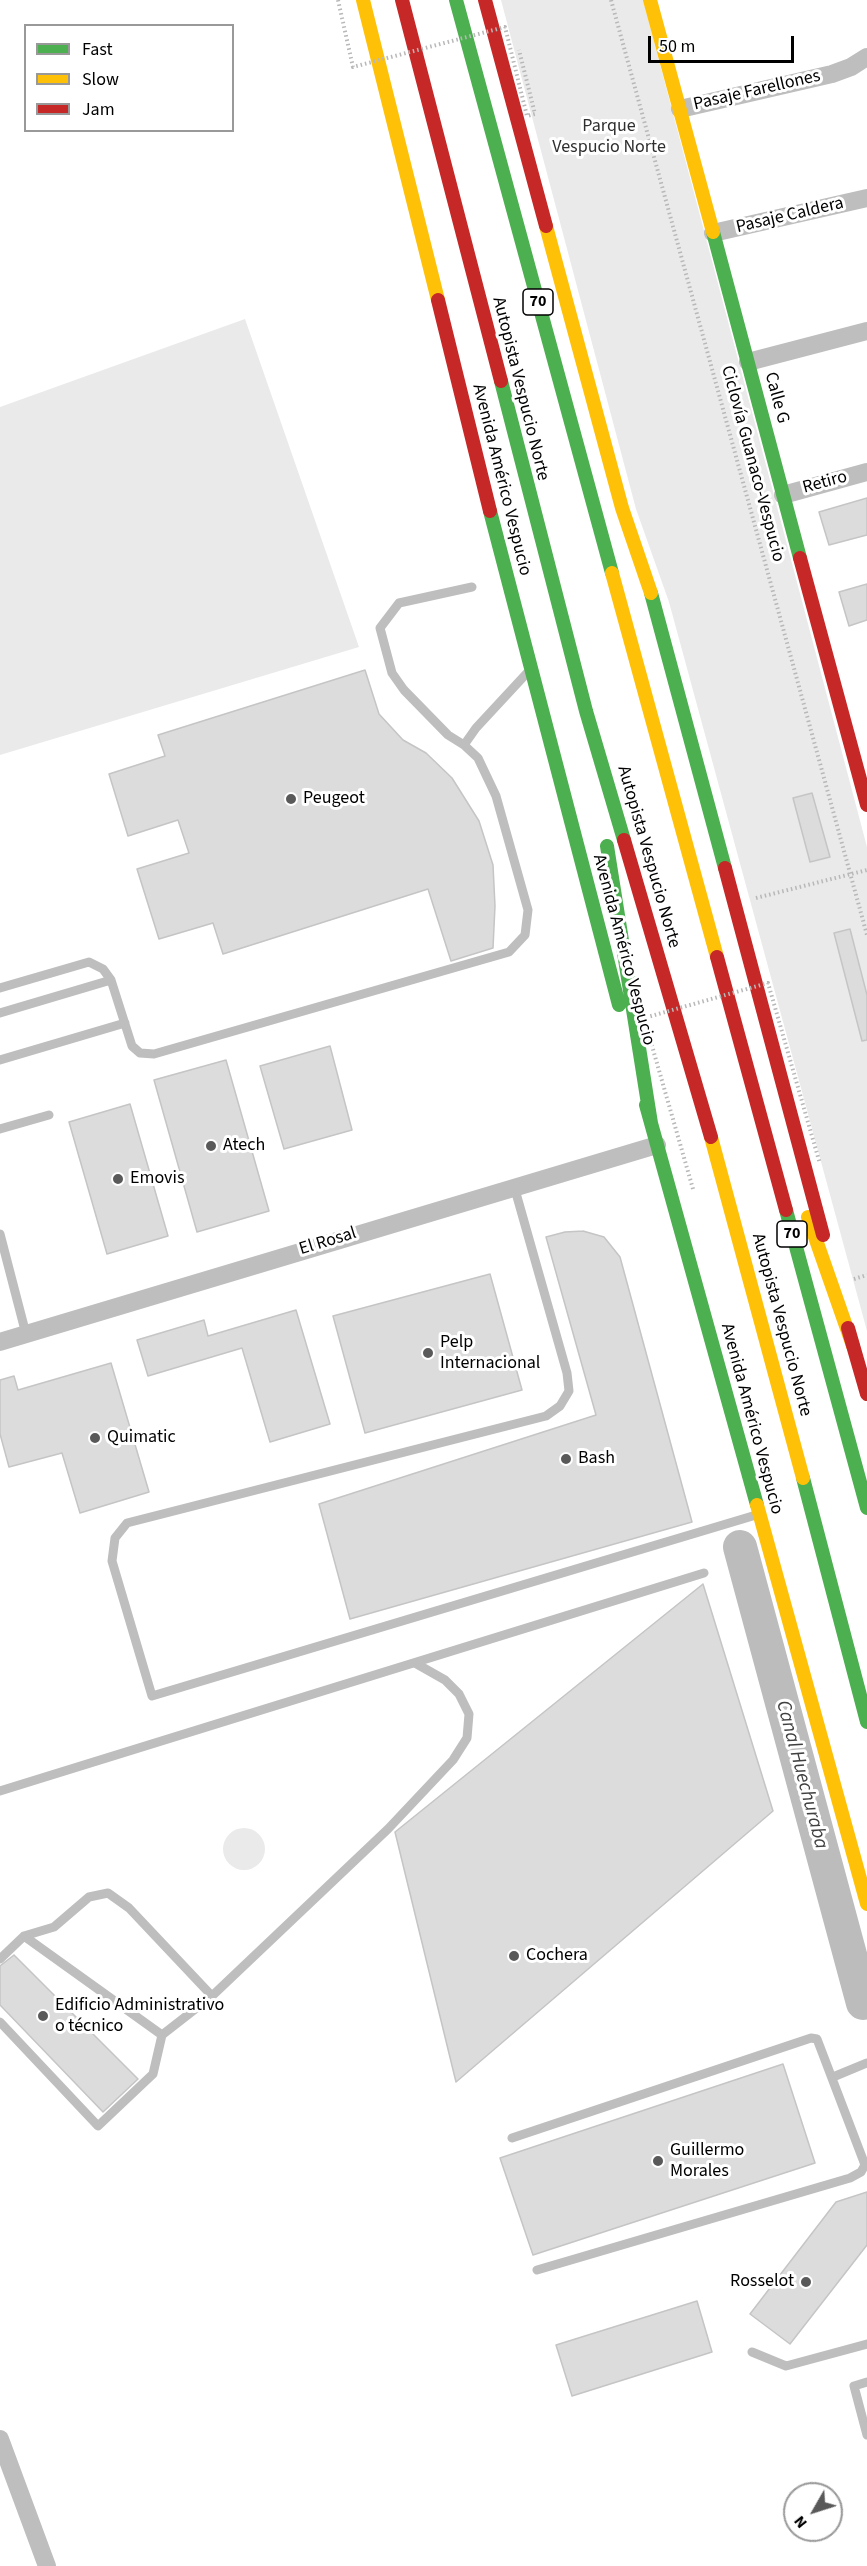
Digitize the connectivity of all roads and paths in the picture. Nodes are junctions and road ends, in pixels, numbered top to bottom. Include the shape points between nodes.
1 (338, 0) edge
2 (363, 0) edge
3 (402, 0) edge
4 (456, 0) edge
5 (485, 0) edge
6 (611, 0) edge
7 (651, 0) edge
8 (519, 50) dead end
9 (867, 57) edge
10 (680, 109) junction
11 (867, 198) edge
12 (713, 233) junction
13 (867, 331) edge
14 (748, 362) junction
15 (867, 472) edge
16 (783, 495) junction
17 (472, 587) dead end
18 (530, 670) junction
19 (586, 711) junction
20 (464, 745) junction
21 (867, 805) edge
22 (867, 870) edge
23 (850, 874) junction
24 (734, 903) junction
25 (867, 935) edge
26 (716, 959) junction
27 (111, 980) junction
28 (0, 988) edge
29 (0, 1013) edge
30 (125, 1023) junction
31 (0, 1060) edge
32 (49, 1115) dead end
33 (651, 1123) junction
34 (0, 1129) edge
35 (657, 1145) junction
36 (820, 1164) dead end
37 (514, 1186) junction
38 (693, 1189) dead end
39 (0, 1233) edge
40 (26, 1334) junction
41 (0, 1342) edge
42 (853, 1346) junction
43 (867, 1394) edge
44 (867, 1508) edge
45 (758, 1514) junction
46 (704, 1573) dead end
47 (415, 1663) junction
48 (867, 1722) edge
49 (0, 1791) edge
50 (867, 1904) edge
51 (24, 1936) junction
52 (0, 1959) edge
53 (212, 1996) junction
54 (0, 2022) edge
55 (162, 2035) junction
56 (867, 2062) edge
57 (833, 2077) junction
58 (512, 2138) dead end
59 (537, 2270) dead end
60 (867, 2344) edge
61 (752, 2352) dead end
62 (867, 2382) edge
63 (867, 2435) edge
64 (0, 2439) edge
65 (47, 2566) edge

1 - 8 path, bridge via 353,67 505,27 527,116 535,114
2 - 18 main road, Avenida Américo Vespucio
3 - 19 main road, Autopista Vespucio Norte
4 - 26 main road, Autopista Vespucio Norte / 70
5 - 24 main road via 622,508 655,605
6 - 23 path, Ciclovía Guanaco-Vespucio
7 - 10 main road, Calle G
9 - 10 street, Pasaje Farellones via 832,74
10 - 12 main road, Calle G
11 - 12 street, Pasaje Caldera
12 - 14 main road, Calle G
13 - 14 street
14 - 16 main road, Calle G
15 - 16 street, Retiro
16 - 21 main road, Calle G
17 - 20 lane via 399,603 380,628 392,673 404,690 448,735
18 - 20 lane
18 - 33 main road, Avenida Américo Vespucio
19 - 33 main road
19 - 48 main road, Autopista Vespucio Norte via 726,1188
20 - 30 lane via 478,758 496,796 528,910 525,935 509,952 154,1054 140,1053 132,1046
22 - 23 path
23 - 24 path
23 - 25 path, Ciclovía Guanaco-Vespucio
24 - 42 main road
26 - 42 main road
26 - 44 main road, Autopista Vespucio Norte / 70
27 - 28 lane via 103,969 90,962
27 - 29 lane
27 - 30 lane
30 - 31 lane
32 - 34 lane
33 - 35 main road, Avenida Américo Vespucio
35 - 37 street, El Rosal
35 - 45 main road, Avenida Américo Vespucio
36 - 38 path, bridge via 768,983 644,1018
37 - 40 street, El Rosal
37 - 45 lane via 567,1373 566,1399 546,1416 127,1523 115,1538 112,1561 152,1696
39 - 40 lane
40 - 41 street, El Rosal
42 - 43 main road
45 - 50 main road, Avenida Américo Vespucio
46 - 47 lane
47 - 49 lane
47 - 53 lane via 445,1680 459,1694 469,1714 467,1738 453,1760 388,1829
51 - 52 lane
51 - 53 lane via 54,1927 89,1897 108,1893 129,1908
51 - 55 lane
53 - 55 lane
54 - 55 lane via 98,2126 153,2074
56 - 57 lane
57 - 58 lane via 821,2044 811,2038
57 - 59 lane via 865,2165 861,2172
60 - 61 lane via 786,2366
62 - 63 lane via 854,2386
64 - 65 street

